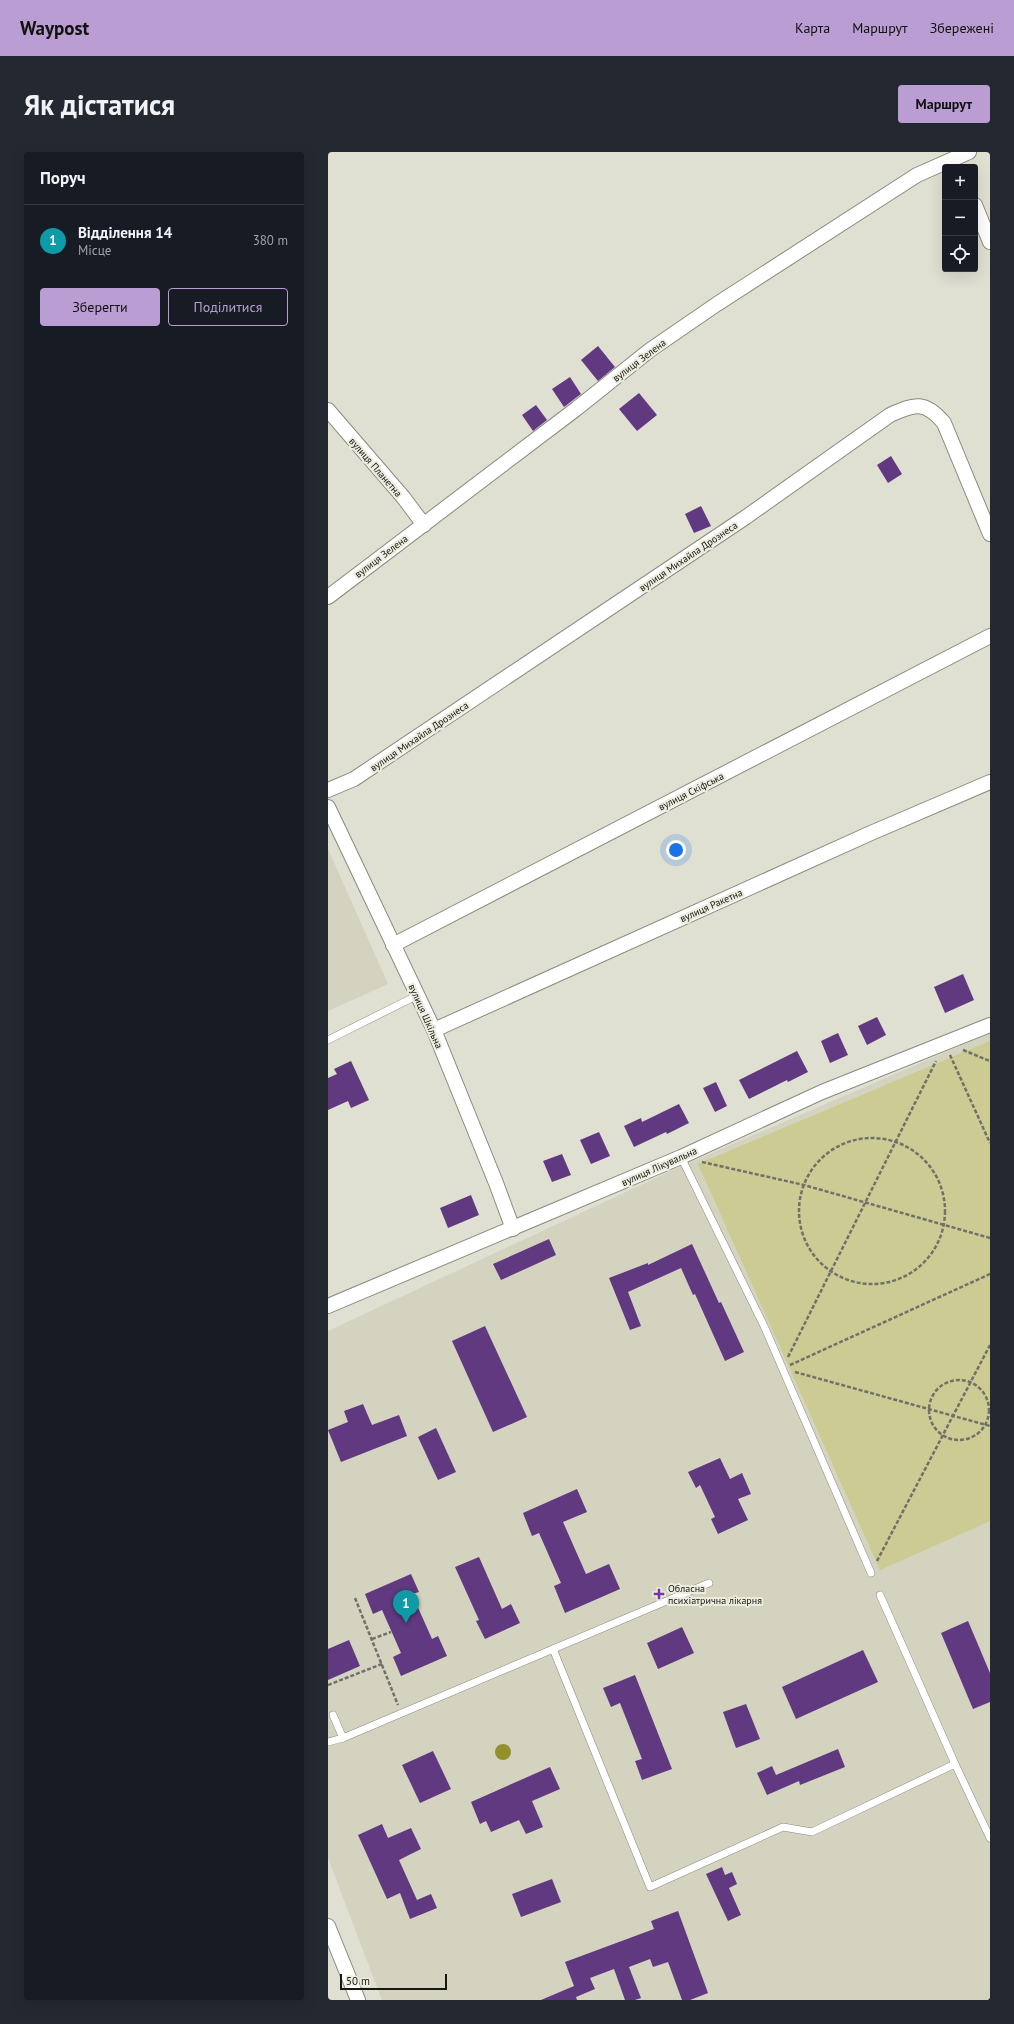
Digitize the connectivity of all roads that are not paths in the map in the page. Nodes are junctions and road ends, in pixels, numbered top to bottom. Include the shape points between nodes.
1 (969, 152) edge
2 (957, 163) edge
3 (978, 212) edge
4 (990, 242) edge
5 (328, 410) edge
6 (424, 525) junction
7 (990, 534) edge
8 (328, 597) edge
9 (990, 636) edge
10 (990, 782) edge
11 (328, 790) edge
12 (328, 807) edge
13 (393, 945) junction
14 (418, 995) junction
15 (990, 1025) edge
16 (434, 1030) junction
17 (328, 1040) edge
18 (680, 1157) junction
19 (513, 1229) junction
20 (328, 1306) edge
21 (871, 1573) road end
22 (709, 1583) dead end
23 (880, 1595) dead end
24 (553, 1649) junction
25 (334, 1715) dead end
26 (342, 1738) junction
27 (328, 1742) edge
28 (955, 1764) junction
29 (990, 1838) edge
30 (328, 1926) edge
31 (358, 2000) edge

1 - 2 street, вулиця Зелена
2 - 6 street, вулиця Зелена via 910,179 650,350
3 - 4 street
5 - 6 street, вулиця Планетна
6 - 8 street, вулиця Зелена
7 - 11 street, вулиця Михайла Дрознеса via 944,423 932,410 923,406 907,407 890,415 746,517 354,779
9 - 13 street, вулиця Скіфська
10 - 16 street, вулиця Ракетна via 864,836
12 - 13 street, вулиця Шкільна
13 - 14 street, вулиця Шкільна
14 - 16 street, вулиця Шкільна
14 - 17 lane
15 - 18 street, вулиця Лікувальна via 822,1092
16 - 19 street, вулиця Шкільна
18 - 19 street, вулиця Лікувальна
18 - 21 lane via 764,1326
19 - 20 street, вулиця Лікувальна
22 - 24 lane
23 - 28 lane
24 - 26 lane
24 - 28 lane via 650,1887 783,1827 812,1832
25 - 26 lane
26 - 27 lane
28 - 29 lane
30 - 31 street

